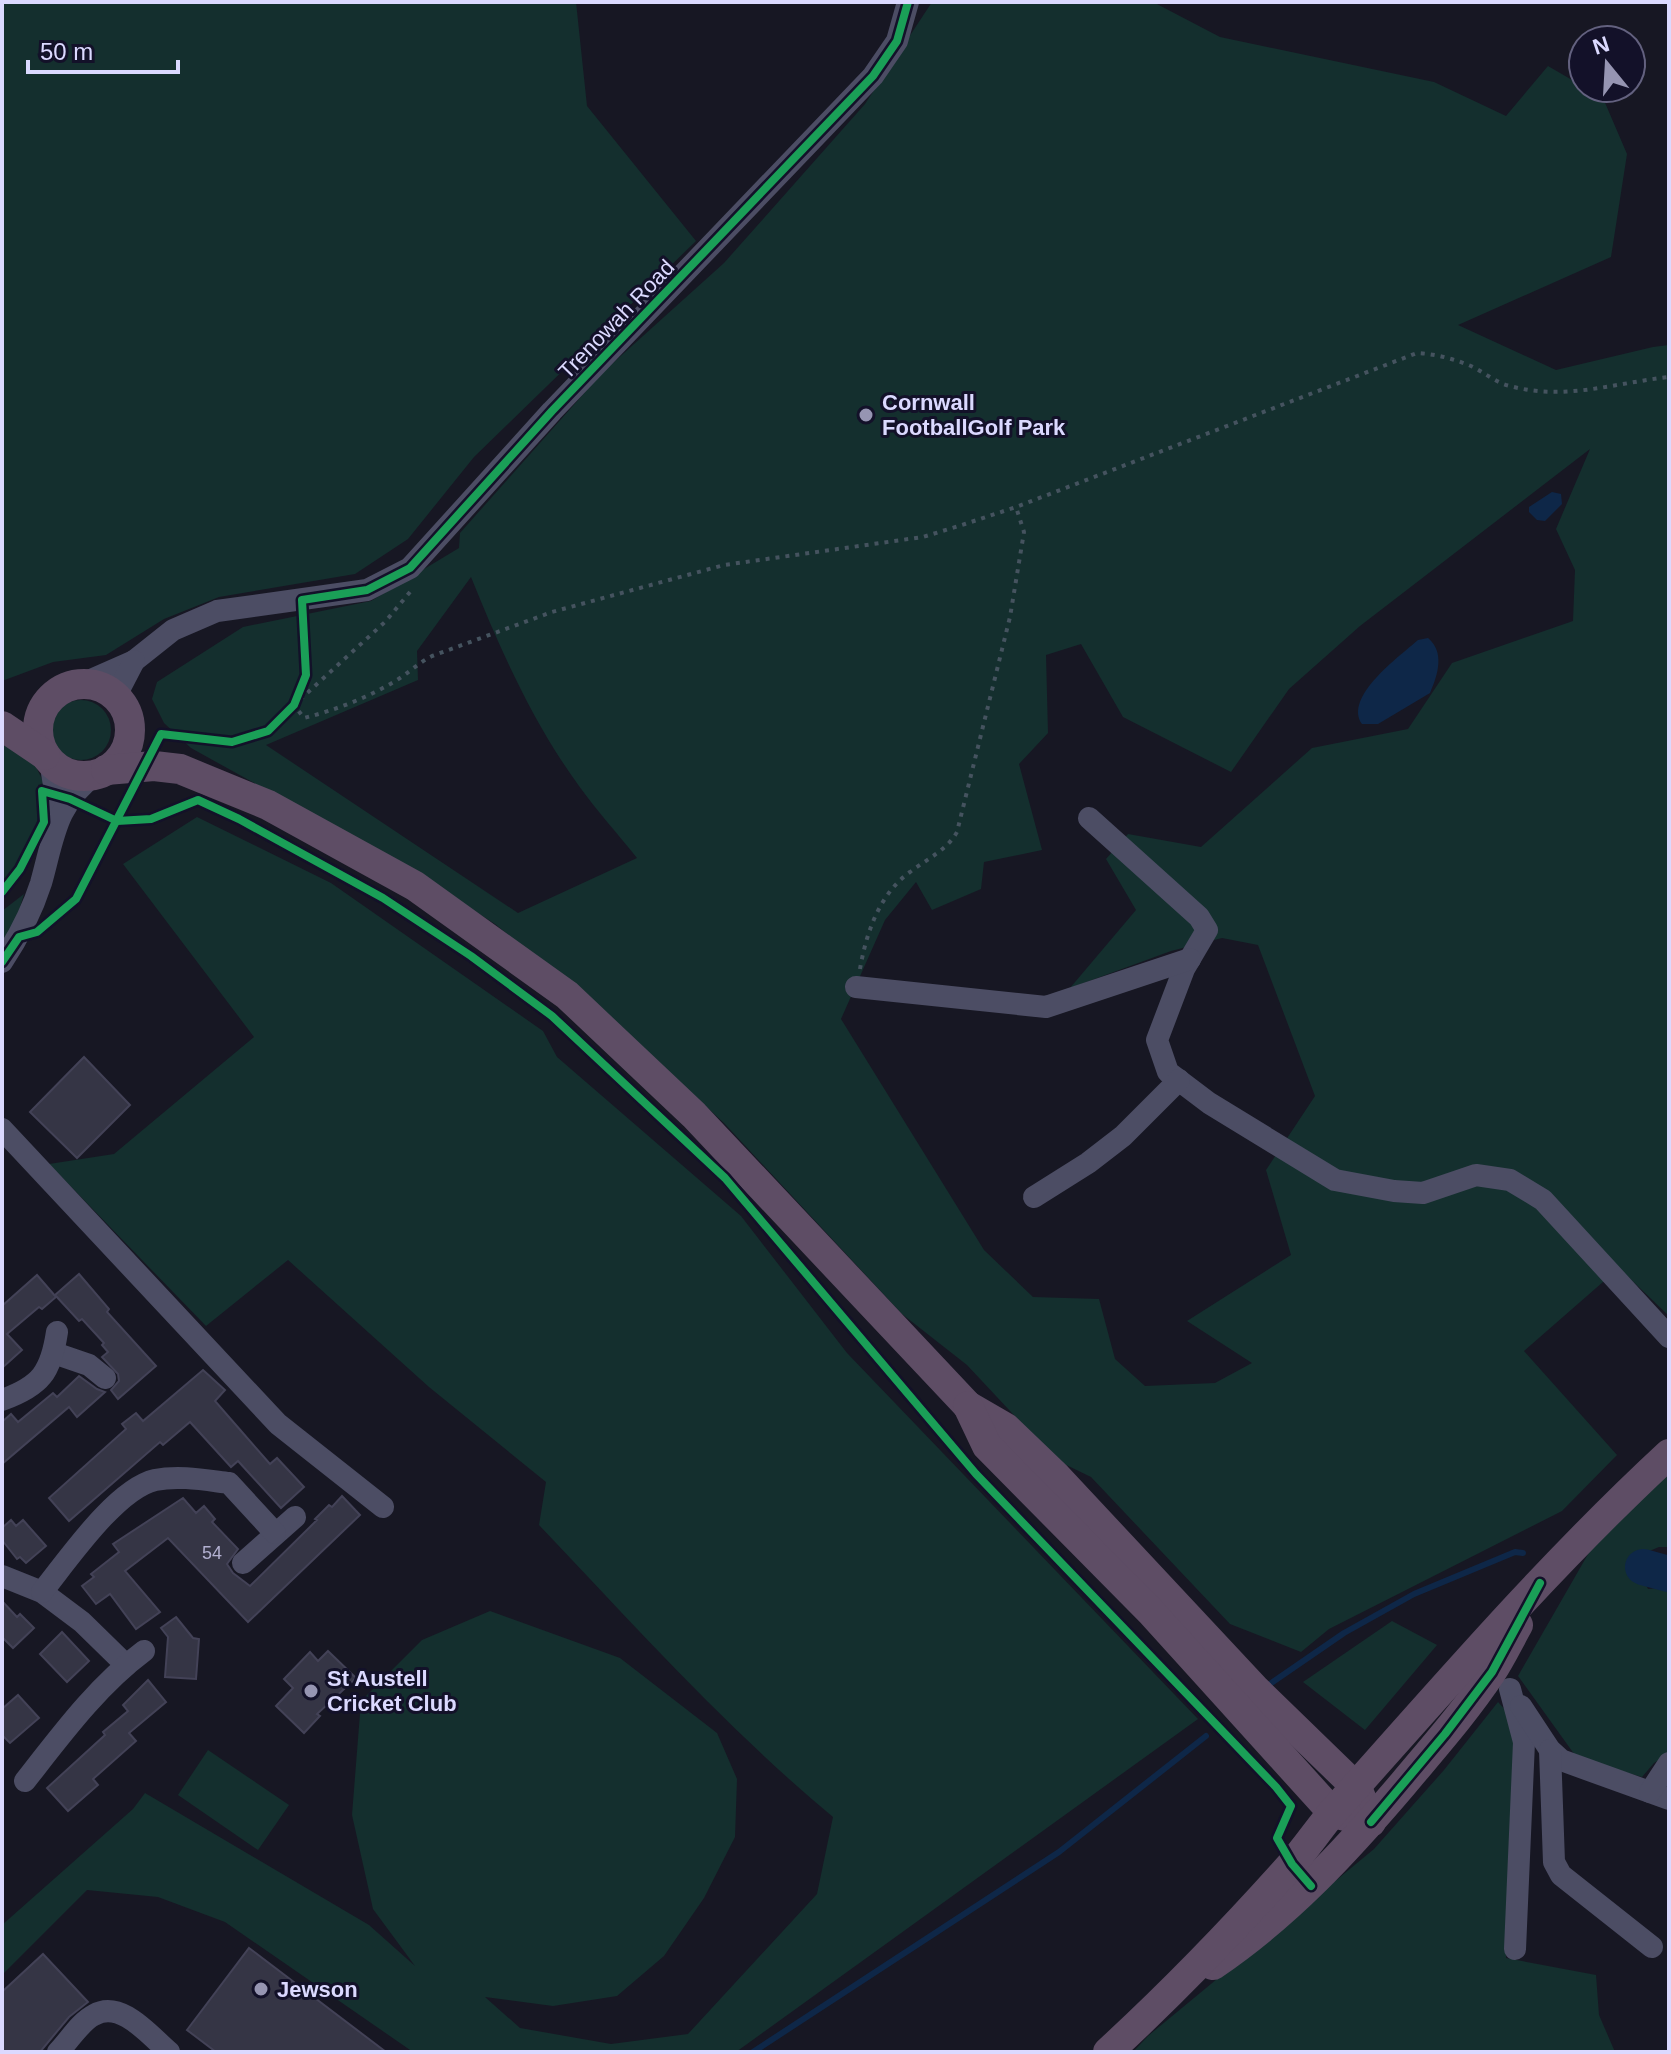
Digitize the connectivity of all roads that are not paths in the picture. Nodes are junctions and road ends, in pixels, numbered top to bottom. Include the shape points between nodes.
1 (908, 2) edge
2 (134, 661) junction
3 (84, 683) junction
4 (48, 700) junction
5 (122, 704) junction
6 (2, 711) edge
7 (2, 726) edge
8 (48, 758) junction
9 (180, 769) junction
10 (101, 772) junction
11 (1089, 818) dead end
12 (55, 825) junction
13 (1190, 959) junction
14 (2, 962) edge
15 (856, 987) road end
16 (1179, 1080) junction
17 (2, 1129) edge
18 (1034, 1197) dead end
19 (1669, 1337) edge
20 (105, 1378) dead end
21 (2, 1400) edge
22 (968, 1406) junction
23 (1669, 1454) edge
24 (383, 1507) dead end
25 (295, 1517) dead end
26 (275, 1533) junction
27 (243, 1563) dead end
28 (2, 1576) edge
29 (42, 1592) junction
30 (1491, 1673) junction
31 (1550, 1750) junction
32 (1669, 1763) edge
33 (25, 1781) dead end
34 (1357, 1788) junction
35 (1659, 1795) edge
36 (1333, 1813) junction
37 (1371, 1822) junction
38 (1652, 1947) dead end
39 (1515, 1949) dead end
40 (1172, 1993) junction
41 (58, 2052) edge
42 (169, 2052) edge
43 (1108, 2052) edge

1 - 2 street, Trenowah Road via 897,41 873,76 552,411 410,568 367,590 217,611 173,630
2 - 3 street, Trenowah Road
2 - 5 street via 120,688
3 - 4 highway
3 - 5 highway via 100,686
4 - 6 highway
4 - 8 highway via 38,731
5 - 9 highway via 158,751
5 - 10 highway via 130,725 128,742 120,759
7 - 8 highway
8 - 10 highway via 71,774
8 - 12 street
9 - 10 highway
9 - 22 highway via 268,805 415,886 567,995 694,1115
10 - 12 street via 79,787
11 - 13 street via 1199,917 1207,930
12 - 14 street via 40,886 19,937
13 - 15 street via 1046,1007
13 - 16 street via 1157,1040 1168,1072
16 - 18 street via 1123,1136
16 - 19 street via 1335,1180 1423,1193 1476,1175 1510,1180 1543,1200
17 - 24 street via 278,1424
20 - 21 street via 55,1342 43,1378
22 - 34 highway via 1006,1428 1055,1475 1255,1689
22 - 36 highway via 987,1446 1151,1612
23 - 30 highway via 1540,1583
25 - 26 street
26 - 27 street
26 - 29 street via 229,1483 197,1478 153,1481 111,1506
28 - 29 street
29 - 33 street via 135,1658 65,1729
30 - 31 street
30 - 34 highway
30 - 37 highway
30 - 39 street via 1524,1742
31 - 35 street via 1561,1760
31 - 38 street via 1554,1862 1561,1875
32 - 35 street
34 - 36 highway
34 - 37 highway
36 - 37 highway
36 - 40 highway
37 - 40 highway via 1248,1942
40 - 43 highway
41 - 42 street via 92,2015 107,2010 126,2015

